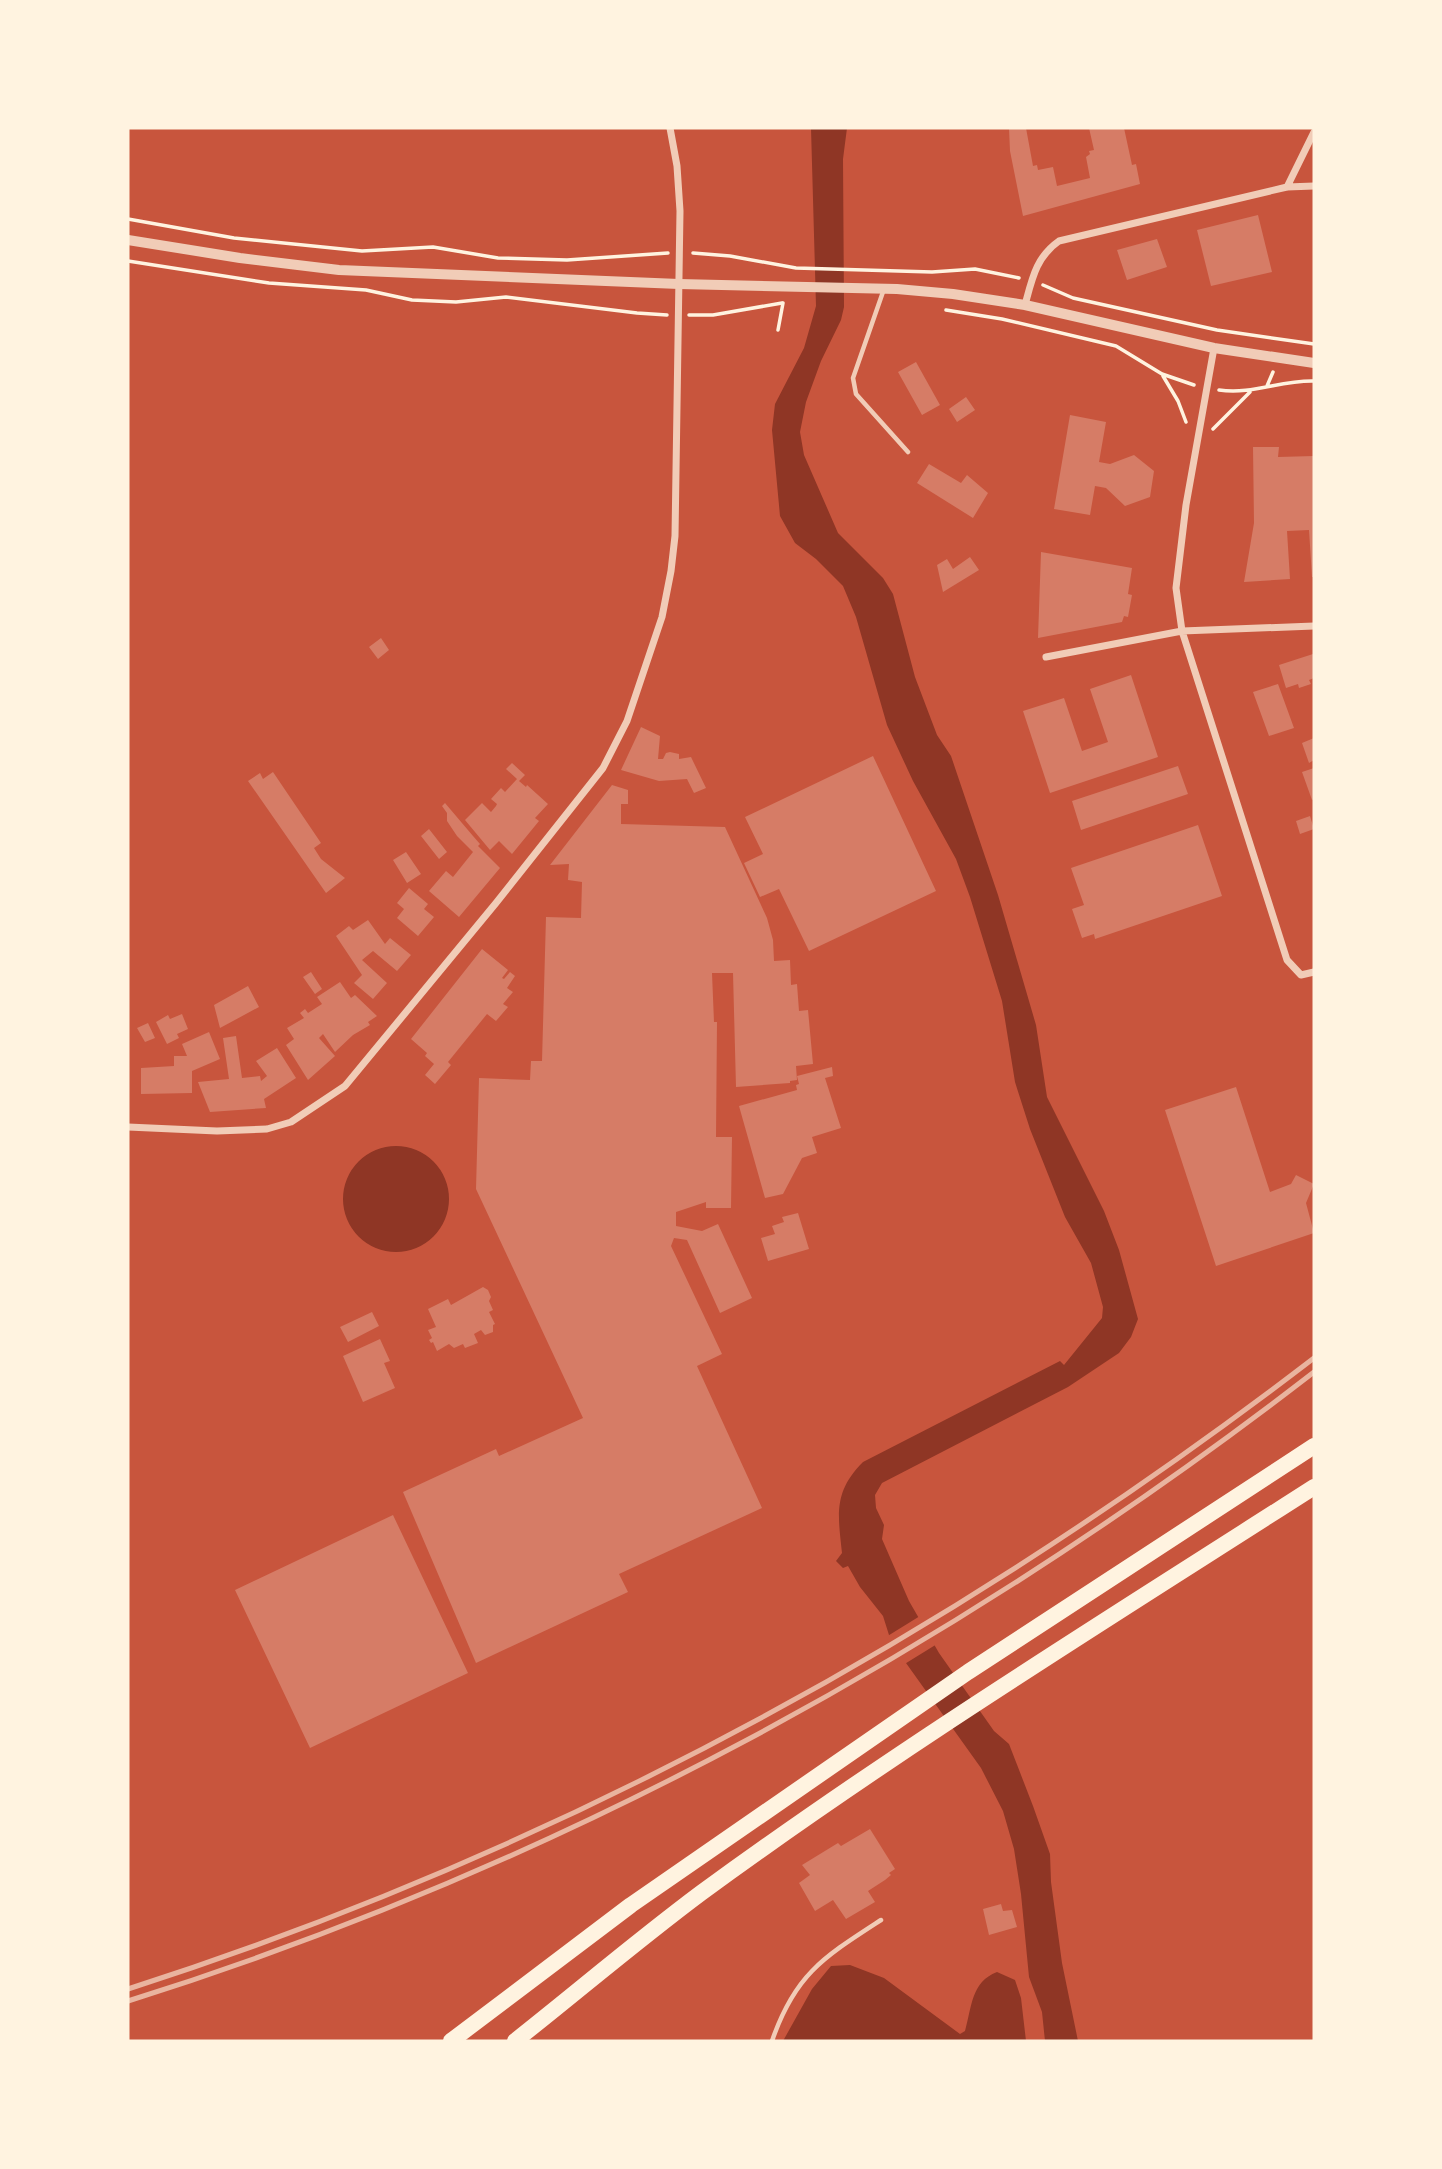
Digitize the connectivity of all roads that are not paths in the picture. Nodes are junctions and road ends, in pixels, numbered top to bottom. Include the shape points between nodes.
1 (670, 128) edge
2 (1314, 132) edge
3 (1314, 186) edge
4 (1287, 187) junction
5 (128, 240) edge
6 (679, 284) junction
7 (884, 289) junction
8 (1025, 305) junction
9 (1214, 348) junction
10 (1314, 363) edge
11 (908, 452) dead end
12 (1314, 626) edge
13 (1182, 631) junction
14 (1046, 657) dead end
15 (1314, 972) edge
16 (128, 1127) edge
17 (1314, 1446) edge
18 (1314, 1487) edge
19 (881, 1920) dead end
20 (451, 2041) edge
21 (515, 2041) edge
22 (772, 2041) edge

1 - 6 street via 677,166
2 - 4 street
3 - 4 street
4 - 8 street via 1059,241 1042,257
5 - 6 street via 338,270
6 - 7 street
6 - 16 street via 671,571 662,617 631,708 603,768 345,1086 291,1122 267,1129
7 - 8 street
7 - 11 lane via 853,378 856,394
8 - 9 street
9 - 10 street
9 - 13 street via 1176,588
12 - 13 street
13 - 14 street
13 - 15 street via 1287,960 1301,975
17 - 20 highway via 920,1705 631,1905
18 - 21 highway via 987,1697 700,1894
19 - 22 lane via 811,1970 788,2004

